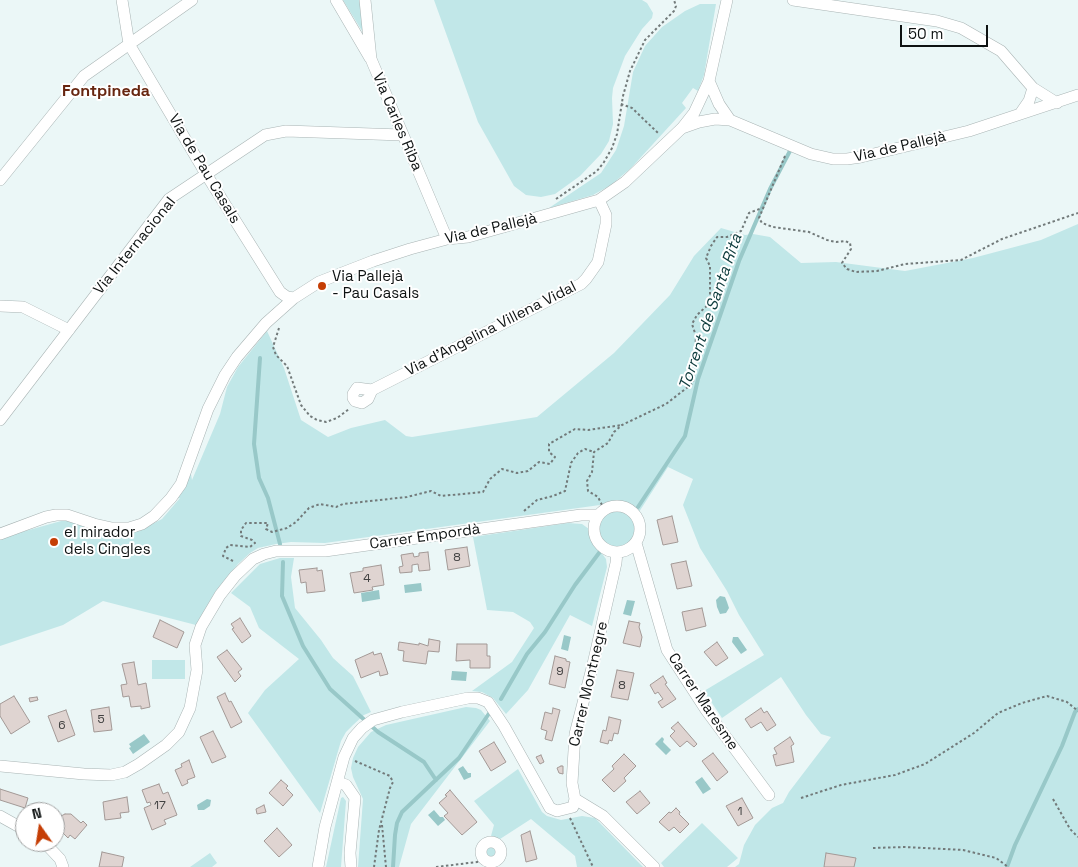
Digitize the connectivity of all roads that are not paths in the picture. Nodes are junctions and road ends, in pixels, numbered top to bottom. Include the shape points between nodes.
1 (122, 0) edge
2 (192, 0) edge
3 (336, 0) edge
4 (365, 0) edge
5 (738, 0) edge
6 (793, 0) edge
7 (726, 5) edge
8 (130, 44) junction
9 (371, 60) junction
10 (709, 81) junction
11 (1033, 88) junction
12 (1078, 95) edge
13 (1057, 103) junction
14 (1020, 114) junction
15 (730, 120) junction
16 (682, 128) junction
17 (402, 135) junction
18 (206, 174) junction
19 (0, 180) edge
20 (599, 200) junction
21 (447, 239) junction
22 (294, 298) junction
23 (0, 306) edge
24 (69, 330) junction
25 (355, 401) road end
26 (0, 420) edge
27 (601, 512) junction
28 (0, 534) edge
29 (636, 543) junction
30 (617, 552) junction
31 (0, 766) edge
32 (338, 782) junction
33 (769, 795) dead end
34 (575, 799) junction
35 (0, 816) edge
36 (15, 824) edge
37 (53, 852) edge
38 (63, 867) edge
39 (318, 867) edge
40 (351, 867) edge
41 (654, 867) edge

1 - 8 street, Via de Pau Casals
2 - 8 street
3 - 9 street
4 - 9 street, Via Carles Riba
5 - 7 street
6 - 11 street via 961,28 1001,51
7 - 10 street
8 - 18 street, Via de Pau Casals
8 - 19 street via 84,76
9 - 17 street, Via Carles Riba
10 - 15 street
10 - 16 street via 694,113
11 - 13 street
11 - 14 street via 1029,102
12 - 13 street, Via de Pallejà
13 - 14 street, Via de Pallejà
14 - 15 street, Via de Pallejà via 969,131 861,157 833,158 789,146
15 - 16 street, Via de Pallejà via 716,119
16 - 20 street, Via de Pallejà via 625,182
17 - 18 street, Via Internacional via 286,131 265,134
17 - 21 street, Via Carles Riba
18 - 22 street, Via de Pau Casals via 280,292
18 - 24 street, Via Internacional via 169,198
20 - 21 street, Via de Pallejà via 468,237
20 - 25 street, Via d'Angelina Villena Vidal via 606,215 606,224 598,262 581,284 372,390 357,388 352,394
21 - 22 street, Via de Pallejà via 346,271
22 - 28 street, Via de Pallejà via 249,341 225,375 208,409 181,484 154,516 129,528 112,528 56,515
23 - 24 street via 23,307
24 - 26 street, Via Internacional
27 - 29 street via 614,506 631,510 640,525
27 - 30 street via 594,524 594,532 603,548
27 - 31 street, Carrer Empordà via 325,551 264,554 249,562 235,576 202,627 196,645 197,670 190,708 179,732 166,745 125,772 111,774
29 - 30 street
29 - 33 street, Carrer Maresme via 667,650 706,710
30 - 34 street, Carrer Montnegre via 575,734 572,783
32 - 34 street via 353,738 373,720 444,702 478,698 488,702 504,726 550,808 557,811 573,807
32 - 39 street
32 - 40 street via 350,789 355,798
34 - 41 street via 603,816
35 - 36 street
37 - 38 street

